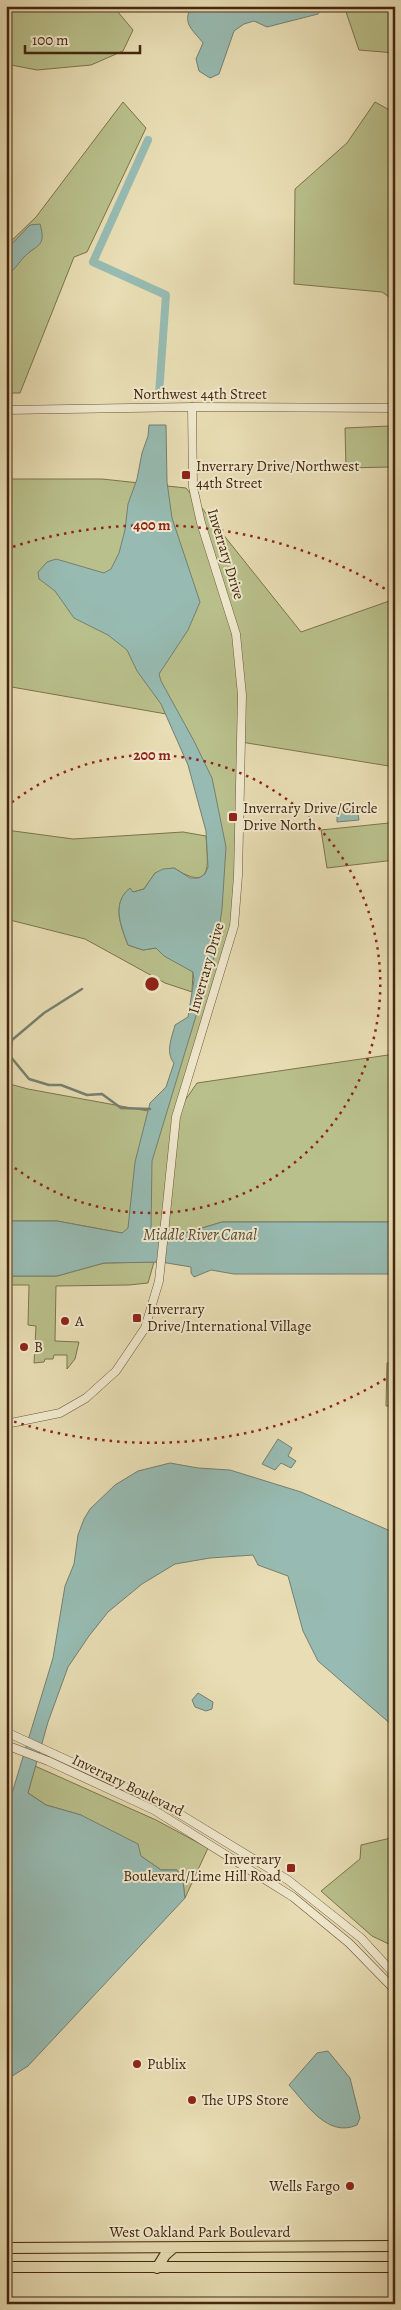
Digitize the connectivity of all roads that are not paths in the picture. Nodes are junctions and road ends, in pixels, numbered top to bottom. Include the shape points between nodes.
1 (192, 407) junction
2 (395, 408) edge
3 (6, 410) edge
4 (6, 1424) edge
5 (6, 1732) edge
6 (6, 1745) edge
7 (395, 1974) edge
8 (395, 1990) edge
9 (395, 2246) edge
10 (6, 2248) edge
11 (173, 2248) junction
12 (6, 2267) edge
13 (395, 2267) edge
14 (157, 2268) junction

1 - 2 street, Northwest 44th Street
1 - 3 street, Northwest 44th Street
1 - 4 street, Inverrary Drive via 193,487 200,523 236,634 242,695 234,926 176,1117 161,1265 156,1296 145,1328 116,1371 86,1398 60,1413
5 - 7 street, Inverrary Boulevard via 165,1805 288,1880 361,1938
6 - 8 street, Inverrary Boulevard via 154,1810 304,1904 349,1942
9 - 11 main road, West Oakland Park Boulevard
10 - 11 main road, West Oakland Park Boulevard
11 - 14 main road
12 - 14 main road
13 - 14 main road

